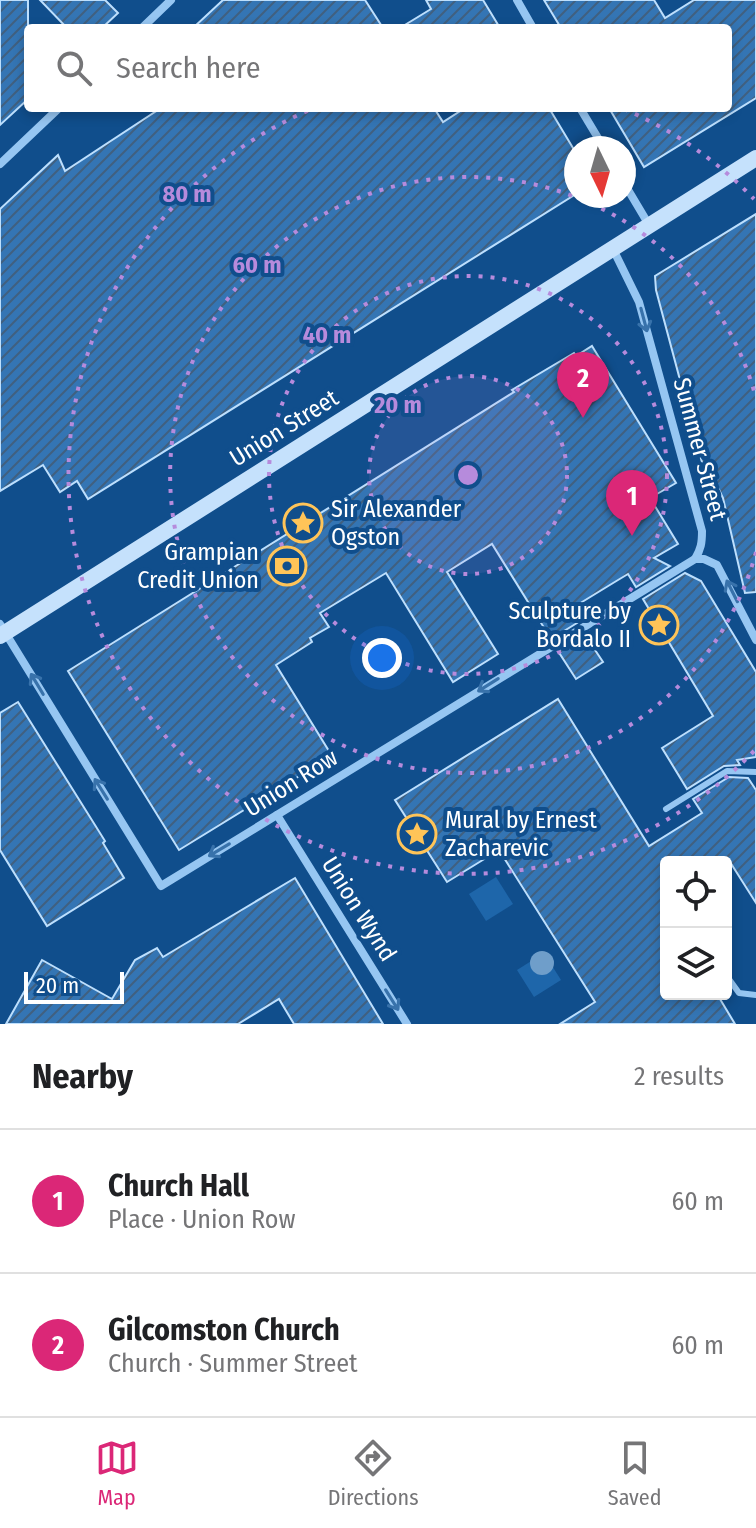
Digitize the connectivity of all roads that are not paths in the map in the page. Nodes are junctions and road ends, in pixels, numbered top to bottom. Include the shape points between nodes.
1 (171, 0) edge
2 (517, 0) edge
3 (146, 24) edge
4 (531, 24) edge
5 (55, 112) edge
6 (582, 112) edge
7 (597, 136) edge
8 (756, 158) edge
9 (0, 164) edge
10 (636, 203) edge
11 (650, 226) junction
12 (613, 249) junction
13 (695, 559) junction
14 (2, 631) edge
15 (756, 640) edge
16 (756, 772) edge
17 (666, 809) dead end
18 (277, 815) junction
19 (732, 983) edge
20 (756, 995) edge
21 (407, 1024) edge

1 - 3 street
2 - 4 street
5 - 9 street
6 - 7 street
8 - 11 street, Union Street
10 - 11 street
11 - 12 street, Union Street
12 -> 13 street, Summer Street via 639,302 702,531
12 - 14 street, Union Street
15 -> 13 street, Summer Street via 717,565
13 -> 18 street, Union Row
18 -> 14 street, Union Row via 161,886
16 - 17 lane via 727,771
18 -> 21 street, Union Wynd
19 - 20 lane via 739,993

